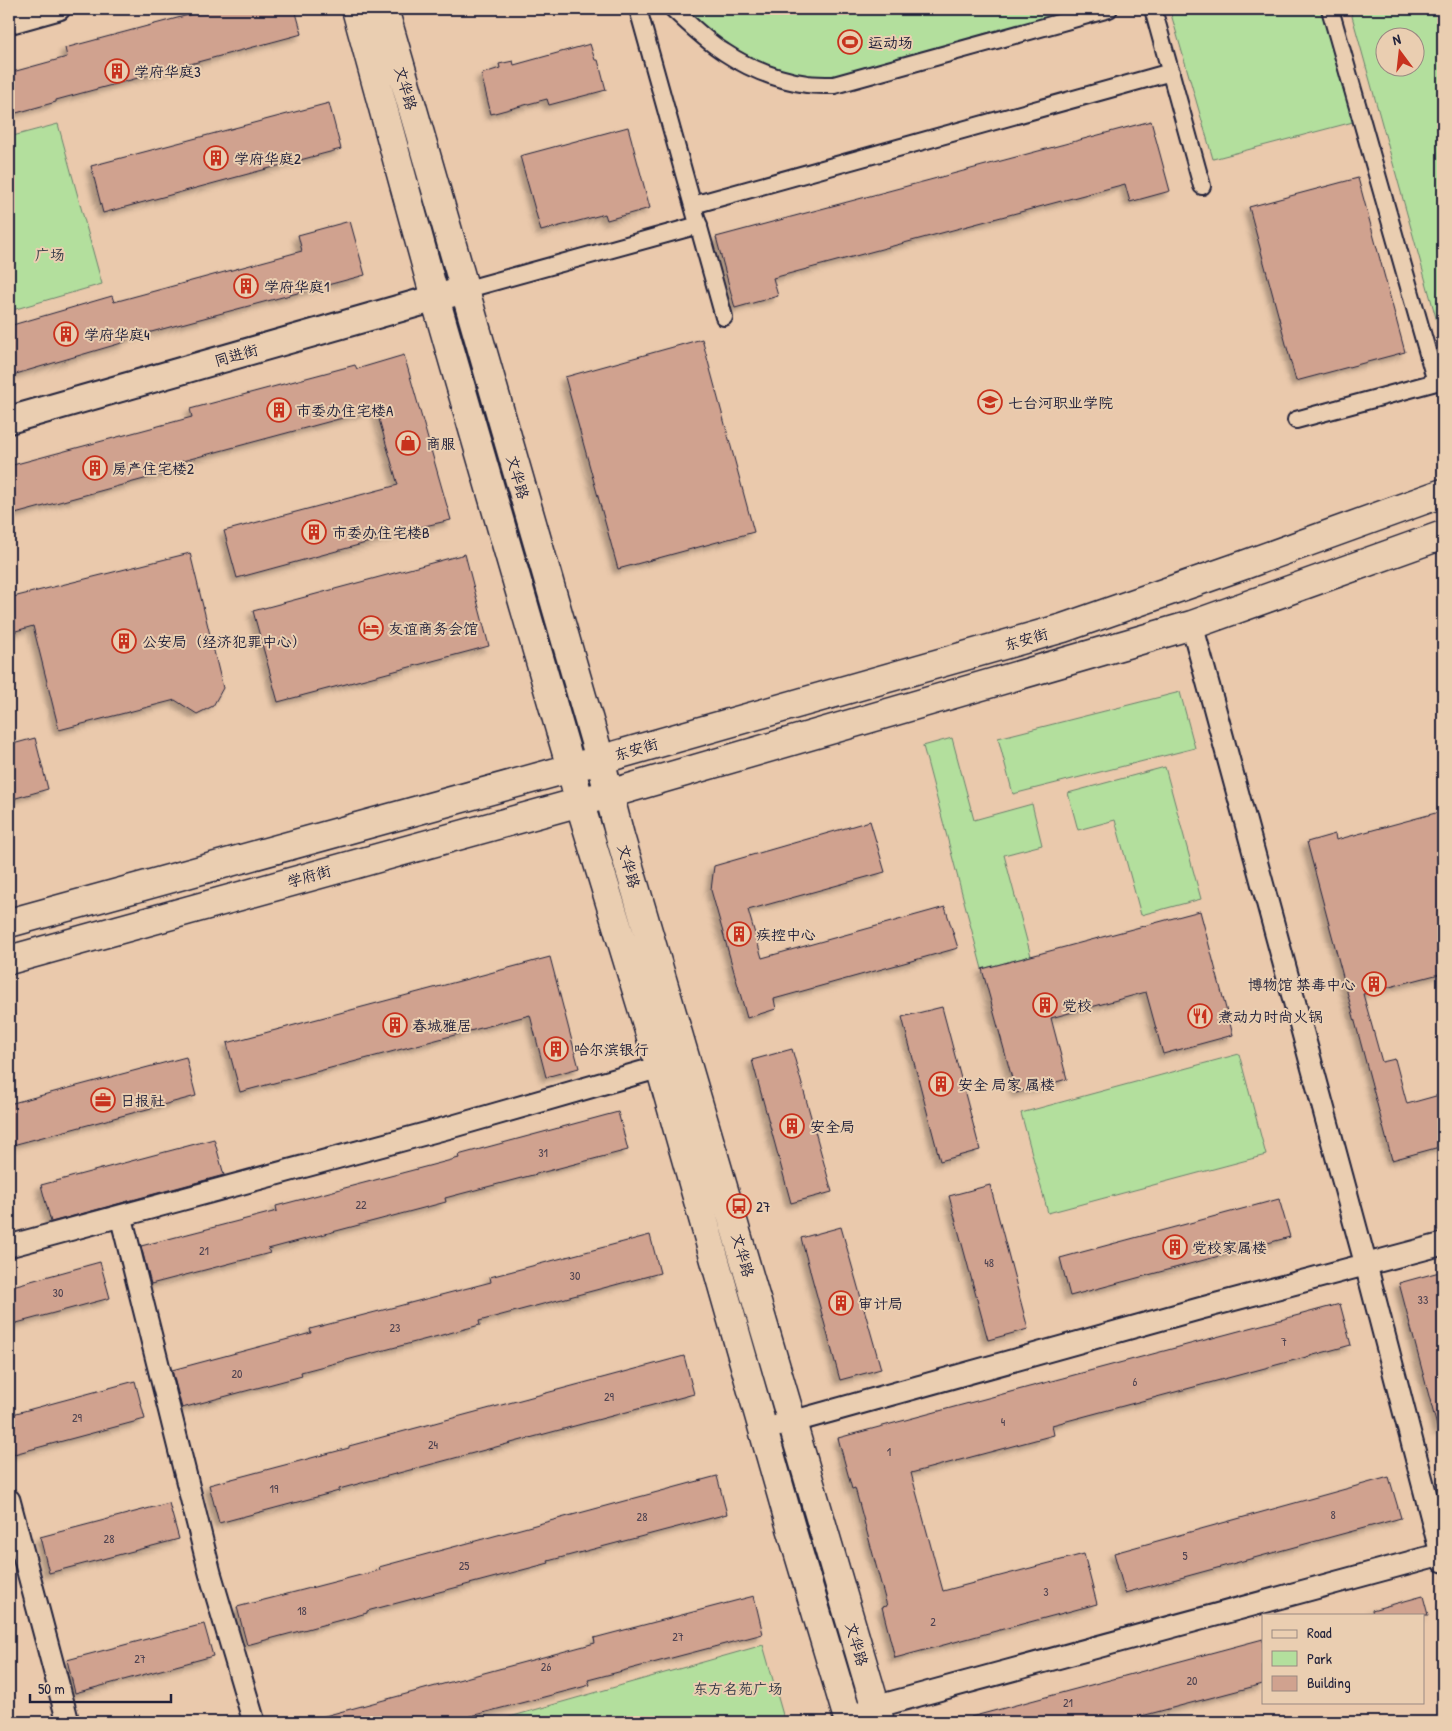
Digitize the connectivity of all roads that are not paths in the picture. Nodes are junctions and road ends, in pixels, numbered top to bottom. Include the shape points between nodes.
1 (59, 9) edge
2 (356, 9) edge
3 (384, 9) edge
4 (638, 9) edge
5 (673, 9) edge
6 (1110, 9) edge
7 (1153, 9) edge
8 (1330, 9) edge
9 (9, 23) edge
10 (1171, 72) junction
11 (1202, 186) dead end
12 (693, 205) junction
13 (699, 225) junction
14 (464, 290) junction
15 (434, 298) junction
16 (724, 317) dead end
17 (9, 420) edge
18 (1296, 420) dead end
19 (1443, 493) edge
20 (1443, 535) edge
21 (1192, 625) junction
22 (600, 759) junction
23 (571, 768) junction
24 (609, 794) junction
25 (579, 801) junction
26 (9, 923) edge
27 (9, 960) edge
28 (660, 1068) junction
29 (121, 1216) junction
30 (1443, 1244) edge
31 (9, 1246) edge
32 (1366, 1265) junction
33 (792, 1422) junction
34 (763, 1430) junction
35 (9, 1500) edge
36 (1438, 1520) edge
37 (1442, 1558) edge
38 (877, 1715) edge
39 (848, 1720) edge
40 (68, 1722) edge
41 (254, 1722) edge

1 - 9 street
2 - 15 main road, 文华路
3 - 14 main road, 文华路
4 - 12 street
5 - 6 street via 723,52 749,65 776,77 807,84 834,85
7 - 10 street
8 - 18 street via 1436,382
10 - 11 street
10 - 12 street
12 - 13 street
13 - 14 street
13 - 16 street
14 - 15 street, 同进街
14 - 22 main road, 文华路
15 - 17 street, 同进街
15 - 23 main road, 文华路
19 - 22 main road, 东安街 via 1063,628
20 - 21 main road
21 - 24 main road
21 - 32 street
22 - 23 main road
22 - 24 main road, 文华路
23 - 25 main road, 文华路
23 - 26 main road
24 - 25 main road, 学府街
24 - 33 main road, 文华路
25 - 27 main road, 学府街
25 - 28 main road, 文华路
28 - 29 street
28 - 34 main road, 文华路
29 - 31 street
29 - 41 street via 210,1573
30 - 32 street
32 - 33 street
32 - 36 street
33 - 34 street
33 - 38 main road, 文华路
34 - 39 main road, 文华路
35 - 40 street
36 - 37 street
37 - 38 street
38 - 39 street

